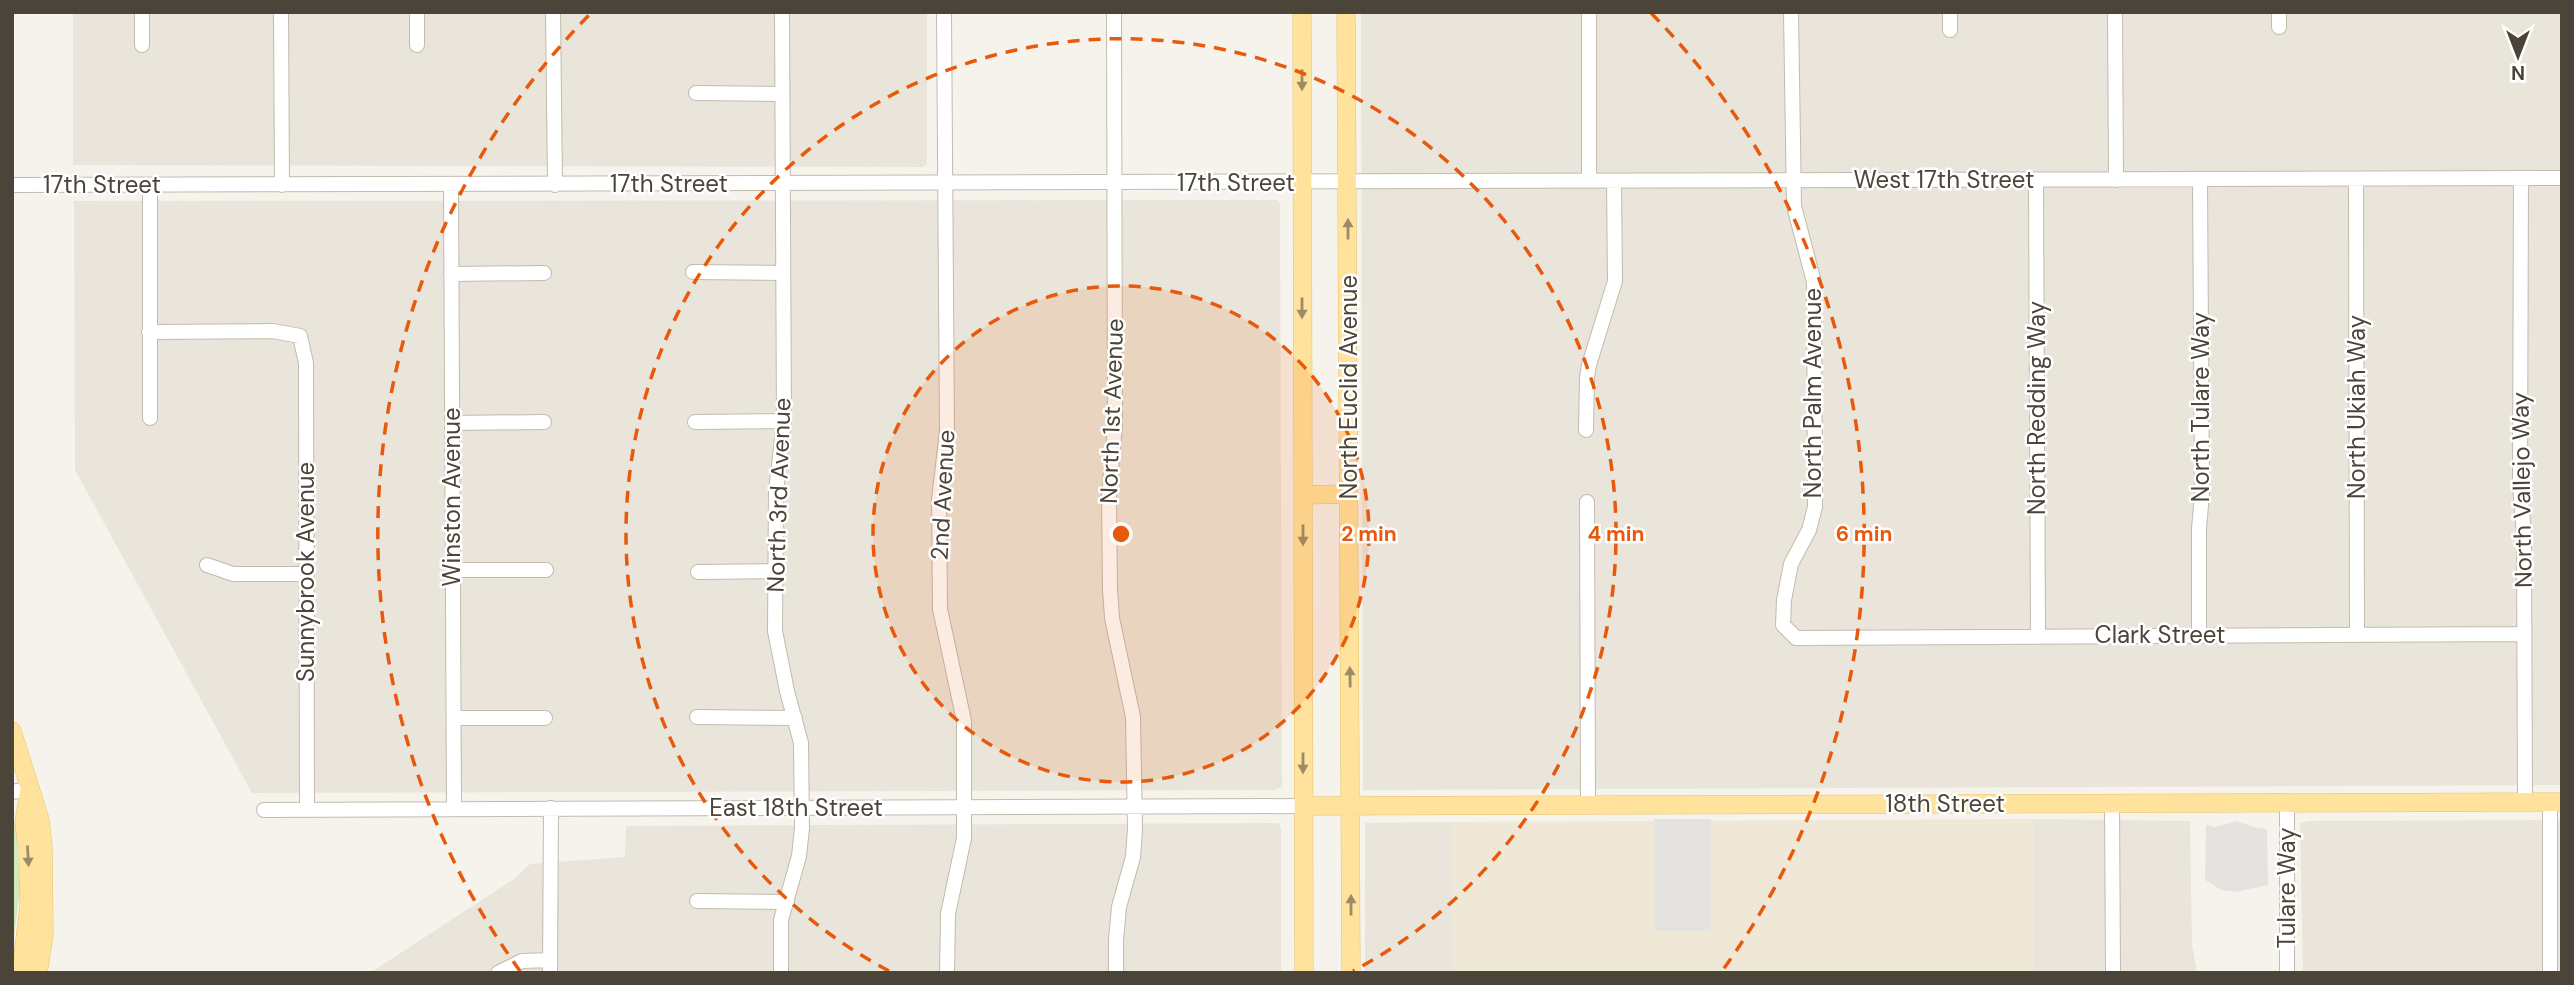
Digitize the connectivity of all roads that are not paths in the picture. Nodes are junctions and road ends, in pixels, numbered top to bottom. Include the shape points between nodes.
1 (142, 12) edge
2 (281, 12) edge
3 (417, 12) edge
4 (553, 12) edge
5 (782, 12) edge
6 (944, 12) edge
7 (1114, 12) edge
8 (1301, 12) edge
9 (1346, 12) edge
10 (1589, 12) edge
11 (1791, 12) edge
12 (1950, 12) edge
13 (2115, 12) edge
14 (1950, 30) dead end
15 (142, 45) dead end
16 (417, 45) dead end
17 (696, 93) dead end
18 (782, 94) junction
19 (2356, 178) junction
20 (2521, 178) junction
21 (2562, 178) edge
22 (2200, 179) junction
23 (1792, 180) junction
24 (2036, 180) junction
25 (2116, 180) junction
26 (1589, 181) junction
27 (1614, 181) junction
28 (1115, 183) junction
29 (1301, 183) junction
30 (1326, 183) joint
31 (1348, 183) junction
32 (782, 184) junction
33 (944, 184) junction
34 (12, 185) edge
35 (282, 185) junction
36 (451, 185) junction
37 (555, 185) junction
38 (150, 186) junction
39 (693, 272) dead end
40 (544, 273) dead end
41 (782, 273) junction
42 (451, 274) junction
43 (149, 332) junction
44 (150, 418) dead end
45 (784, 421) junction
46 (452, 422) junction
47 (544, 422) dead end
48 (695, 422) dead end
49 (1586, 430) dead end
50 (1349, 494) junction
51 (1303, 495) junction
52 (1587, 502) dead end
53 (207, 565) dead end
54 (453, 570) junction
55 (546, 570) dead end
56 (774, 571) junction
57 (698, 572) dead end
58 (305, 574) junction
59 (2199, 634) junction
60 (2524, 634) junction
61 (2038, 635) junction
62 (2357, 635) junction
63 (1796, 638) joint
64 (697, 717) dead end
65 (454, 718) junction
66 (545, 718) dead end
67 (795, 718) junction
68 (12, 731) edge
69 (21, 790) edge
70 (2525, 802) junction
71 (2556, 802) edge
72 (2112, 803) junction
73 (2287, 803) junction
74 (1588, 805) junction
75 (1135, 806) junction
76 (1304, 806) junction
77 (1327, 806) joint
78 (1350, 806) junction
79 (964, 807) junction
80 (454, 808) junction
81 (551, 808) junction
82 (802, 808) junction
83 (307, 809) junction
84 (264, 810) dead end
85 (697, 901) dead end
86 (787, 902) junction
87 (550, 966) edge
88 (21, 973) edge
89 (38, 973) edge
90 (498, 973) edge
91 (781, 973) edge
92 (947, 973) edge
93 (1116, 973) edge
94 (1304, 973) edge
95 (1351, 973) edge
96 (2113, 973) edge
97 (2287, 973) edge
98 (2550, 973) edge

1 - 15 street
2 - 35 street
3 - 16 street
4 - 37 street
5 - 18 street, North 3rd Avenue
6 - 33 street, 2nd Avenue
7 - 28 street, North 1st Avenue
8 -> 29 main road, North Euclid Avenue
9 - 31 main road, North Euclid Avenue
10 - 26 street
11 - 23 street, North Palm Avenue
12 - 14 street
13 - 25 street
17 - 18 street
18 - 32 street, North 3rd Avenue
19 - 20 street, West 17th Street
19 - 22 street, West 17th Street
19 - 62 street, North Ukiah Way
20 - 21 street, West 17th Street
20 - 60 street, North Vallejo Way
22 - 25 street, West 17th Street
22 - 59 street, North Tulare Way
23 - 24 street, West 17th Street
23 - 27 street, West 17th Street
23 - 63 street, North Palm Avenue via 1794,206 1814,282 1815,507 1791,564 1783,614 1783,625
24 - 25 street, West 17th Street
24 - 61 street, North Redding Way
26 - 27 street, West 17th Street
26 - 31 street, West 17th Street
27 - 49 street via 1615,281 1589,365
28 - 29 street, 17th Street
28 - 33 street, 17th Street
28 - 75 street, North 1st Avenue via 1110,590 1133,717
29 - 30 street, 17th Street
29 -> 51 main road, North Euclid Avenue
30 - 31 street, West 17th Street
50 -> 31 main road, North Euclid Avenue
32 - 33 street, 17th Street
32 - 37 street, 17th Street
32 - 41 street, North 3rd Avenue
33 - 79 street, 2nd Avenue via 947,431 939,499 940,610 964,721
34 - 38 street, 17th Street
35 - 36 street, 17th Street
35 - 38 street, 17th Street
36 - 37 street, 17th Street
36 - 42 street, Winston Avenue
38 - 43 street
39 - 41 street
40 - 42 street
41 - 45 street, North 3rd Avenue
42 - 46 street, Winston Avenue
43 - 44 street
43 - 58 street, Sunnybrook Avenue via 273,331 300,336 306,363
45 - 48 street
45 - 56 street, North 3rd Avenue
46 - 47 street
46 - 54 street, Winston Avenue
50 - 51 main road
78 -> 50 main road, North Euclid Avenue
51 -> 76 main road, North Euclid Avenue
52 - 74 street
53 - 58 street via 233,574
54 - 55 street
54 - 65 street, Winston Avenue
56 - 57 street
56 - 67 street, North 3rd Avenue via 775,631
58 - 83 street, Sunnybrook Avenue
59 - 61 street, Clark Street
59 - 62 street, Clark Street
60 - 62 street, Clark Street
60 - 70 street, North Vallejo Way
61 - 63 street, Clark Street
64 - 67 street
65 - 66 street
65 - 80 street, Winston Avenue
67 - 82 street, North 3rd Avenue via 801,743
68 - 69 main road
69 -> 88 main road via 29,907
69 - 89 main road via 40,820 44,934
70 - 71 main road, 18th Street
70 - 73 main road, 18th Street
71 - 98 street
72 - 73 main road, 18th Street
72 - 74 main road, 18th Street
72 - 96 street
73 - 97 street, Tulare Way
74 - 78 main road, 18th Street
75 - 76 street, East 18th Street
75 - 79 street, East 18th Street
75 - 93 street, North 1st Avenue via 1133,857 1119,907
76 - 77 main road, East 18th Street
76 - 94 main road, North Euclid Avenue
77 - 78 main road, 18th Street
95 -> 78 main road, North Euclid Avenue
79 - 82 street, East 18th Street
79 - 92 street, 2nd Avenue via 964,838 948,914
80 - 81 street, East 18th Street
80 - 83 street, East 18th Street
81 - 82 street, East 18th Street
81 - 87 street
82 - 86 street, North 3rd Avenue via 799,856
83 - 84 street, East 18th Street
85 - 86 street
86 - 91 street, North 3rd Avenue via 781,920
87 - 90 street via 522,961

